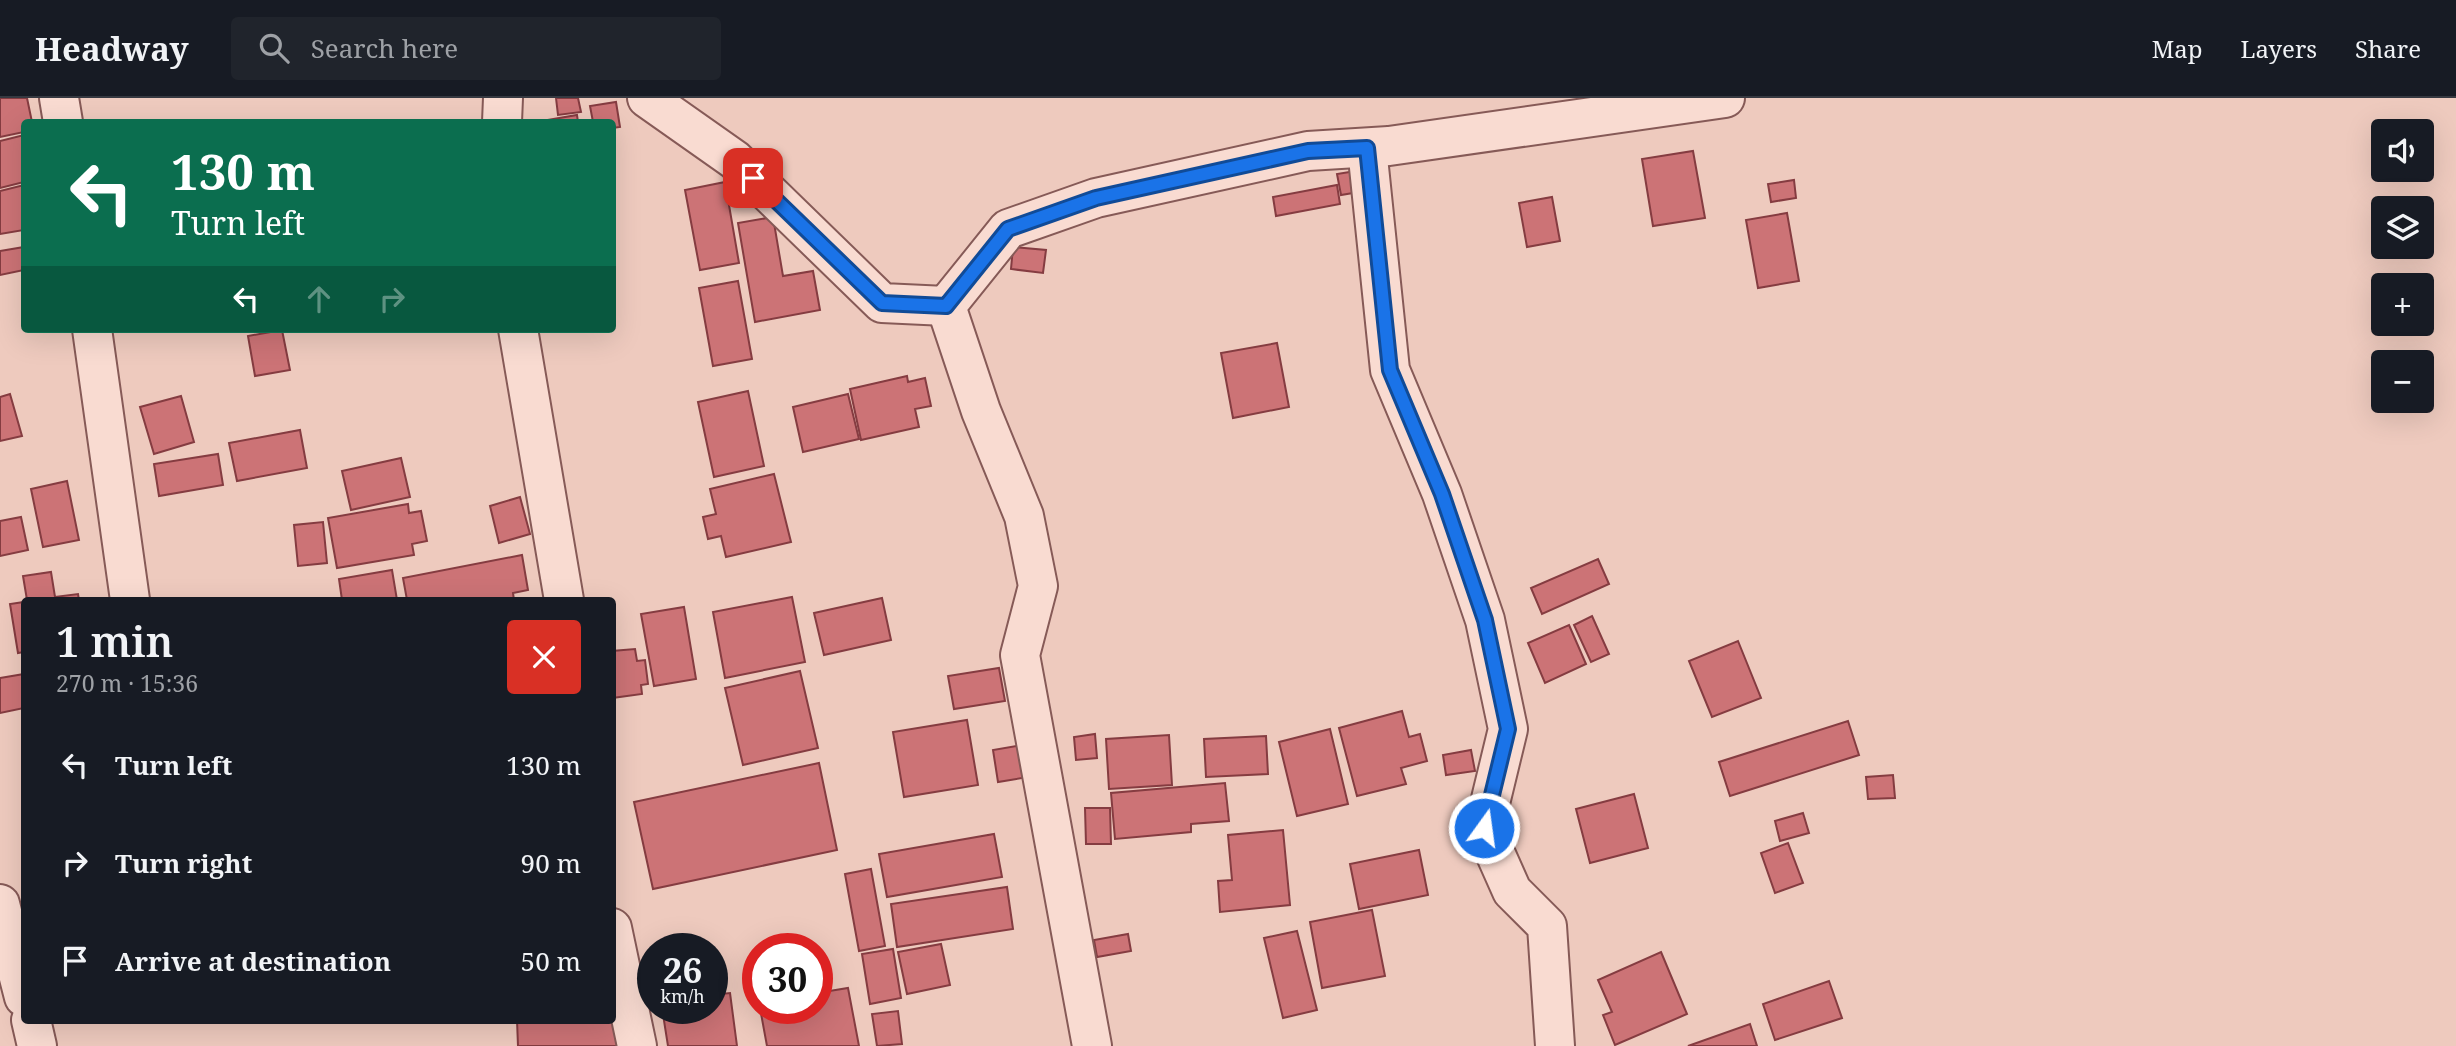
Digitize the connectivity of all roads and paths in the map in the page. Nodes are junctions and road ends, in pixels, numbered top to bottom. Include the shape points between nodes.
1 (59, 98) edge
2 (503, 98) edge
3 (647, 98) edge
4 (1726, 98) edge
5 (62, 119) edge
6 (502, 119) edge
7 (1367, 148) junction
8 (946, 306) junction
9 (93, 333) edge
10 (520, 333) edge
11 (130, 597) edge
12 (564, 597) edge
13 (0, 904) edge
14 (616, 947) edge
15 (21, 985) edge
16 (32, 1024) edge
17 (37, 1046) edge
18 (637, 1046) edge
19 (1093, 1046) edge
20 (1555, 1046) edge

1 - 5 street
2 - 6 street
3 - 8 street via 735,160 882,303
4 - 7 street
7 - 8 street via 1308,151 1096,198 1008,229
7 - 20 street via 1390,370 1442,494 1485,620 1508,729 1484,828 1512,891 1547,926
8 - 19 street via 981,411 1024,516 1038,586 1020,655
9 - 11 street
10 - 12 street
13 - 15 street
14 - 18 street
16 - 17 street

